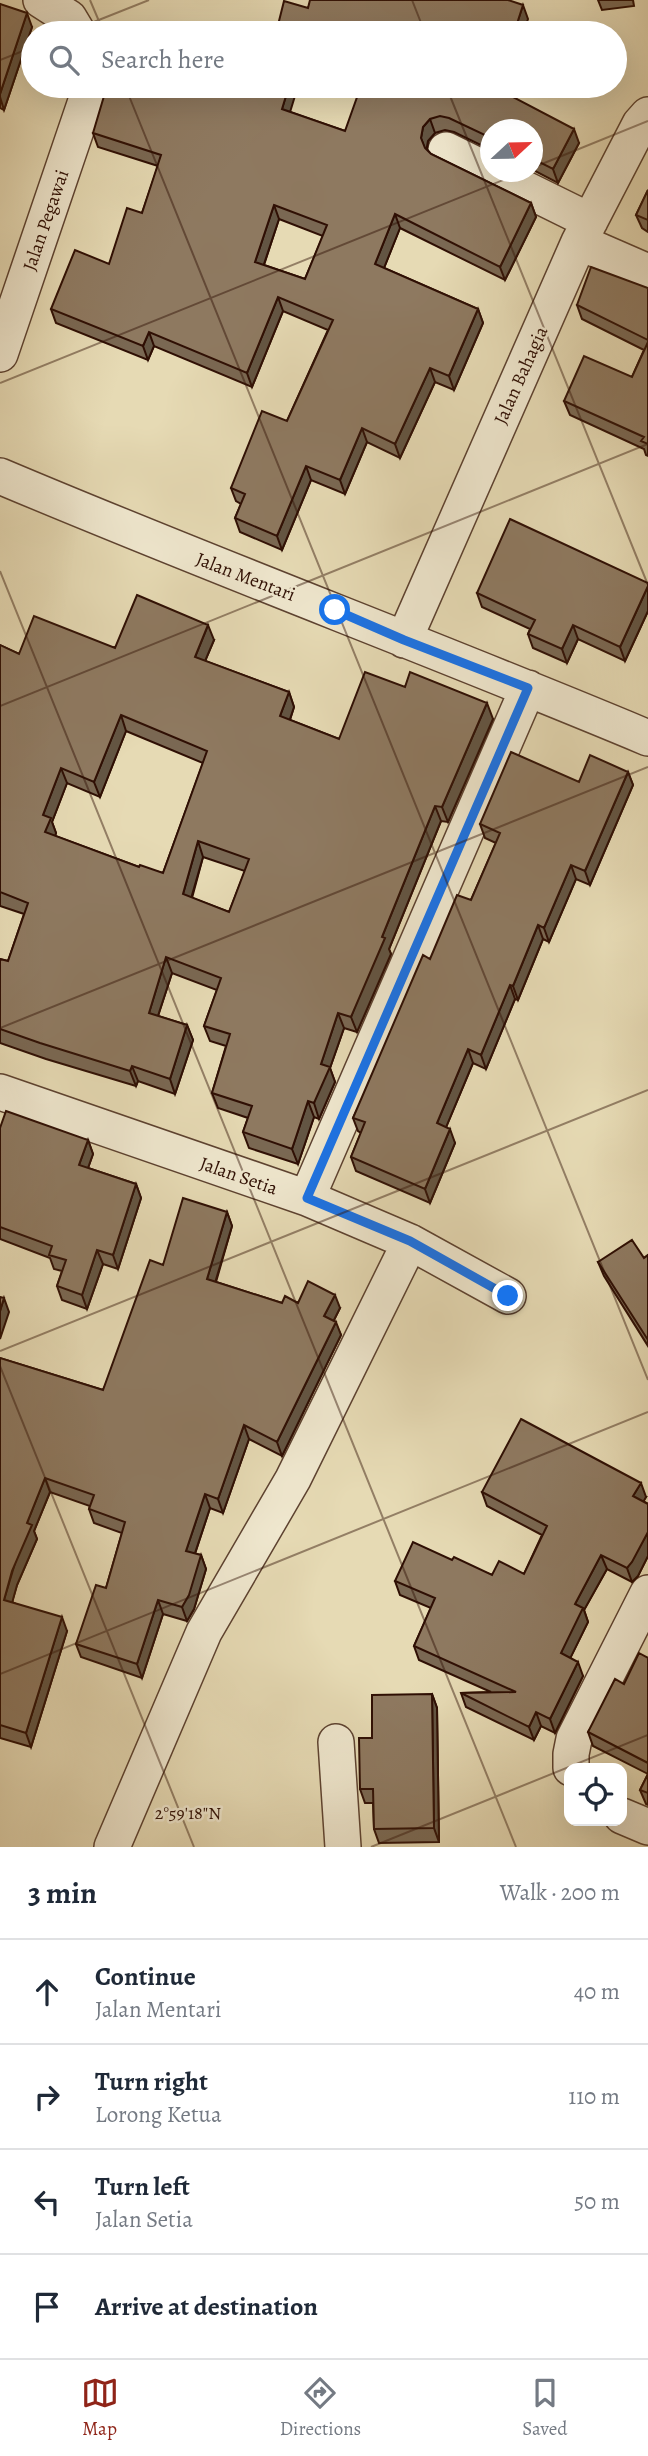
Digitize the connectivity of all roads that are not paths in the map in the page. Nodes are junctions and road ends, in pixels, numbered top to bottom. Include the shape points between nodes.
1 (41, 0) edge
2 (71, 21) edge
3 (85, 98) edge
4 (648, 115) edge
5 (446, 150) dead end
6 (584, 231) junction
7 (648, 271) edge
8 (0, 354) edge
9 (0, 476) edge
10 (404, 640) junction
11 (528, 688) junction
12 (648, 738) edge
13 (0, 1092) edge
14 (307, 1198) junction
15 (410, 1241) junction
16 (508, 1296) dead end
17 (648, 1593) edge
18 (336, 1742) dead end
19 (571, 1763) edge
20 (627, 1818) edge
21 (648, 1827) edge
22 (113, 1847) edge
23 (343, 1847) edge

1 - 2 street
3 - 8 street, Jalan Pegawai
4 - 6 street, Jalan Bahagia
5 - 6 street
6 - 7 street
6 - 10 street, Jalan Bahagia
9 - 10 street, Jalan Mentari
10 - 11 street, Jalan Mentari
11 - 12 street, Jalan Mentari
11 - 14 street
13 - 14 street, Jalan Setia
14 - 15 street, Jalan Setia
15 - 16 street, Jalan Setia
15 - 22 street via 293,1479 204,1632
17 - 19 street via 575,1739
18 - 23 street
20 - 21 street

